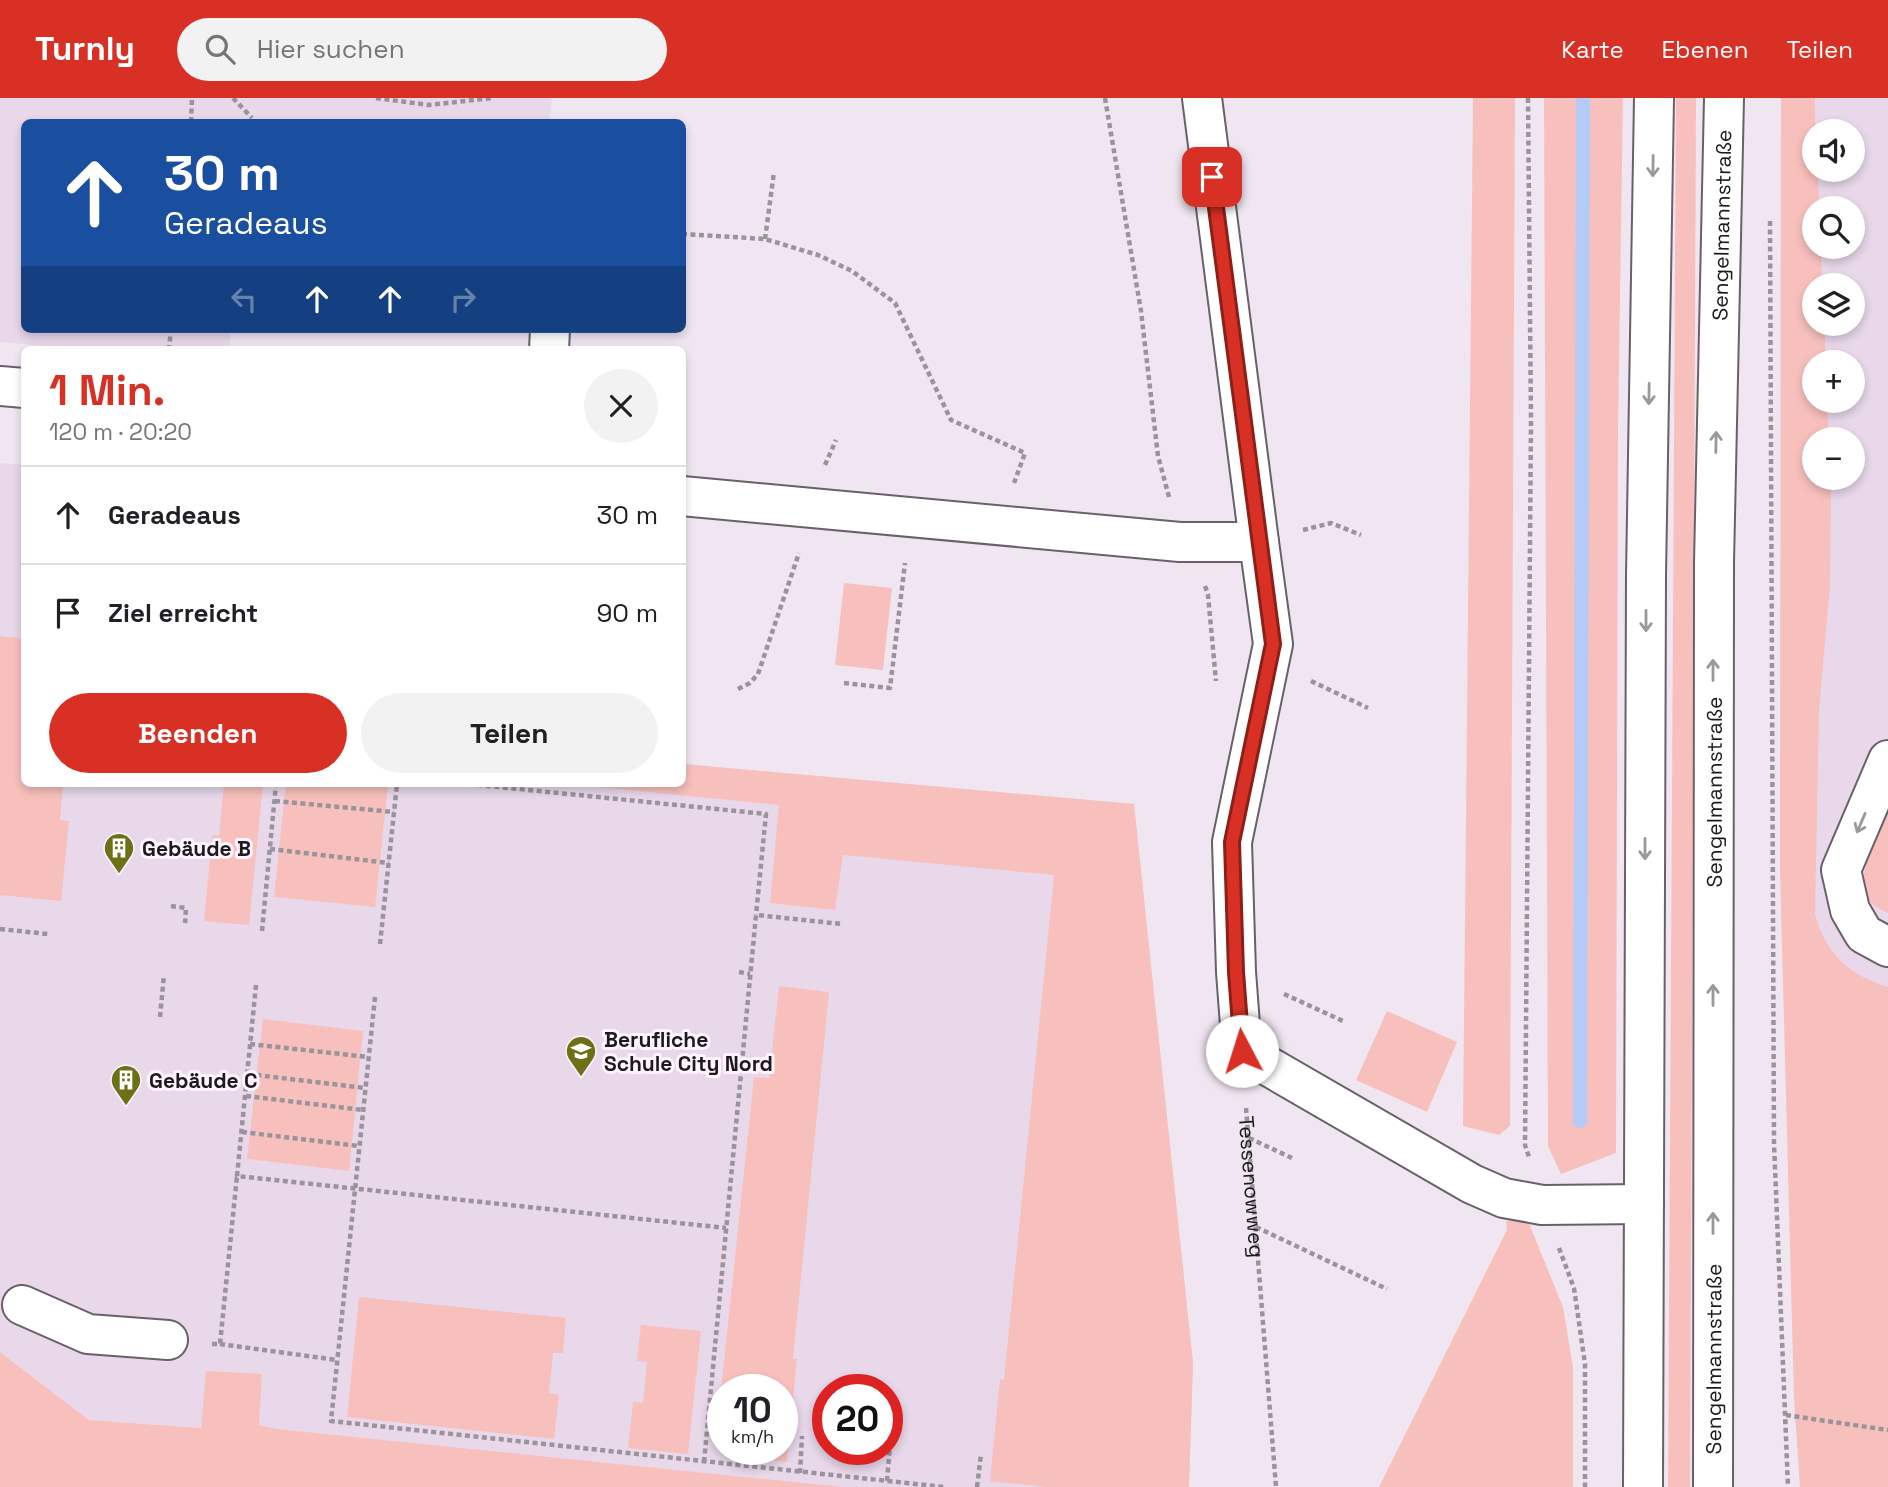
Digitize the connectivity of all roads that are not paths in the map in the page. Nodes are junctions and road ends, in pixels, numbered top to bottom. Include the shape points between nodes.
1 (1202, 98) edge
2 (1654, 98) edge
3 (1724, 98) edge
4 (0, 386) edge
5 (21, 388) edge
6 (686, 496) edge
7 (1259, 542) junction
8 (1888, 760) edge
9 (1888, 947) edge
10 (1644, 1204) junction
11 (22, 1305) dead end
12 (168, 1340) road end
13 (1643, 1487) edge
14 (1713, 1487) edge

1 - 7 main road
2 -> 10 main road via 1646,575
14 -> 3 main road, Sengelmannstraße via 1714,563
4 - 5 main road
6 - 7 main road via 1180,542
7 - 10 main road via 1273,644 1232,842 1242,1051 1504,1198 1542,1205
8 -> 9 main road via 1841,870 1850,910 1864,934
10 - 13 main road
11 - 12 main road via 88,1334

